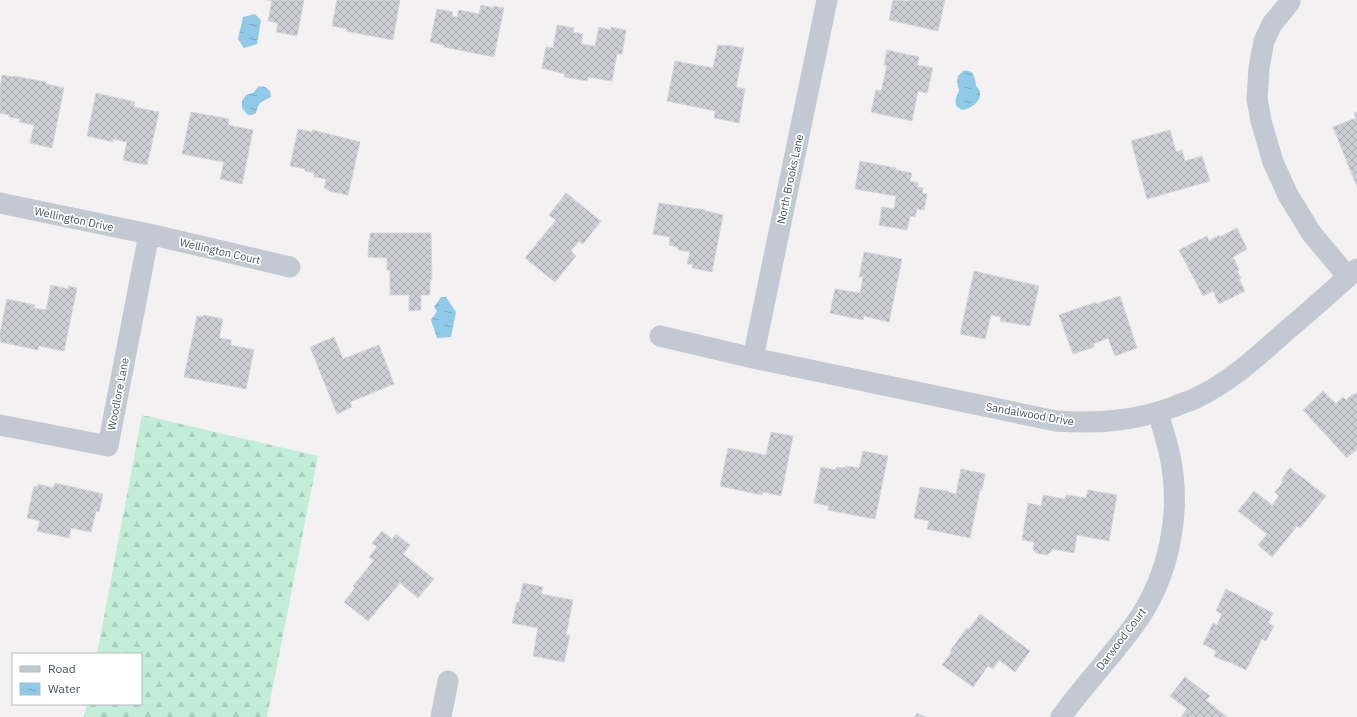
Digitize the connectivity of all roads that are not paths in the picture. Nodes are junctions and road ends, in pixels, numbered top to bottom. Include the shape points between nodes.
1 (823, 1) edge
2 (1290, 2) dead end
3 (0, 203) edge
4 (149, 234) junction
5 (290, 267) dead end
6 (1353, 273) edge
7 (660, 336) dead end
8 (754, 358) junction
9 (1158, 412) junction
10 (0, 425) edge
11 (448, 681) dead end
12 (441, 717) edge
13 (1061, 717) edge

1 - 8 street, North Brooks Lane
2 - 6 street via 1272,24 1264,41 1257,99 1261,121 1273,162 1288,195 1312,234
3 - 4 street, Wellington Drive
4 - 5 street, Wellington Court
4 - 10 street, Woodlore Lane via 108,446
6 - 9 street, Sandalwood Drive via 1232,377 1196,398
7 - 8 street, Sandalwood Drive
8 - 9 street, Sandalwood Drive via 1056,421 1109,422
9 - 13 street, Darwood Court via 1170,457 1174,493 1172,537 1162,572 1135,624
11 - 12 street

